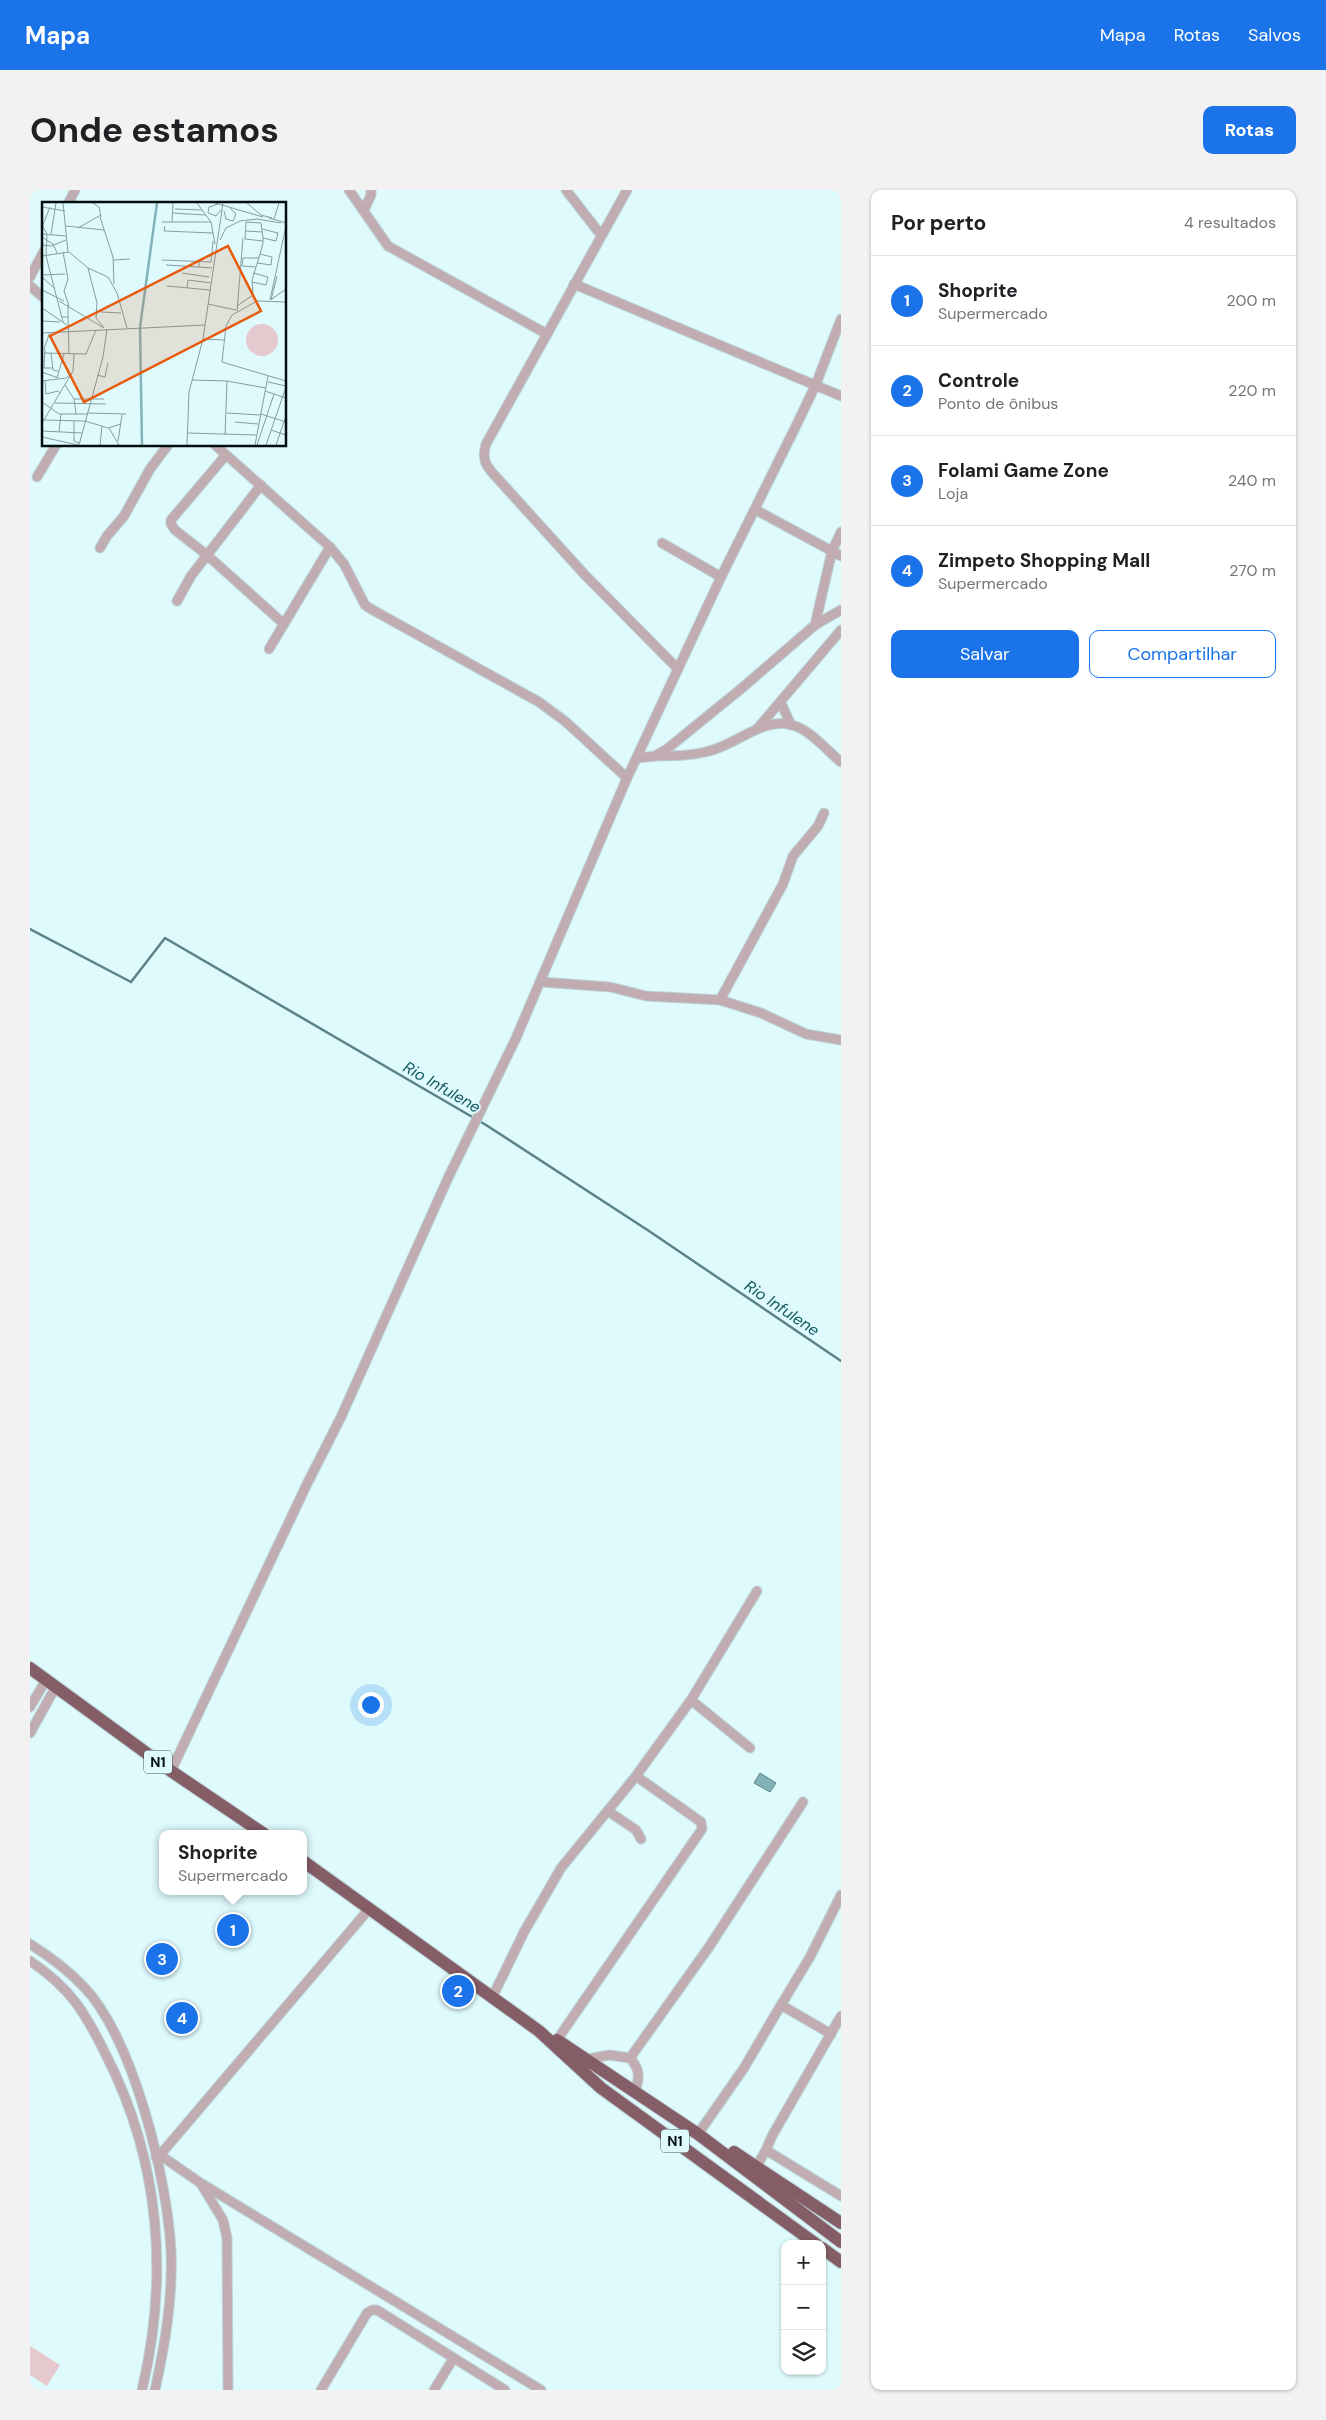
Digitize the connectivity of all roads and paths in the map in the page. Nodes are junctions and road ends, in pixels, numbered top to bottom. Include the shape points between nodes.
1 (75, 190) edge
2 (349, 190) edge
3 (371, 190) edge
4 (566, 190) edge
5 (627, 190) edge
6 (69, 202) edge
7 (364, 210) junction
8 (601, 235) junction
9 (42, 255) edge
10 (30, 276) edge
11 (574, 284) junction
12 (30, 286) edge
13 (42, 296) edge
14 (841, 319) edge
15 (547, 334) junction
16 (816, 384) junction
17 (841, 396) edge
18 (55, 446) edge
19 (167, 446) edge
20 (216, 446) edge
21 (226, 455) junction
22 (37, 477) dead end
23 (261, 484) junction
24 (756, 510) junction
25 (841, 532) edge
26 (662, 543) dead end
27 (330, 547) junction
28 (100, 548) dead end
29 (832, 551) junction
30 (207, 555) junction
31 (841, 556) edge
32 (721, 578) junction
33 (177, 602) dead end
34 (841, 610) edge
35 (284, 624) junction
36 (815, 625) junction
37 (841, 630) edge
38 (269, 649) dead end
39 (678, 669) junction
40 (781, 703) junction
41 (791, 725) junction
42 (758, 728) junction
43 (655, 756) junction
44 (638, 758) junction
45 (841, 762) edge
46 (628, 778) junction
47 (824, 813) dead end
48 (541, 982) junction
49 (720, 1000) junction
50 (841, 1040) edge
51 (757, 1591) dead end
52 (30, 1668) edge
53 (50, 1684) junction
54 (691, 1700) junction
55 (30, 1707) edge
56 (30, 1733) edge
57 (750, 1748) dead end
58 (171, 1771) junction
59 (636, 1776) junction
60 (804, 1802) dead end
61 (608, 1811) junction
62 (258, 1830) edge
63 (641, 1839) dead end
64 (307, 1864) edge
65 (841, 1895) edge
66 (369, 1909) junction
67 (30, 1944) edge
68 (30, 1961) edge
69 (492, 1998) junction
70 (780, 2005) junction
71 (841, 2016) edge
72 (539, 2031) junction
73 (831, 2034) junction
74 (557, 2040) junction
75 (630, 2058) junction
76 (589, 2059) junction
77 (635, 2092) junction
78 (700, 2136) junction
79 (766, 2150) junction
80 (158, 2156) junction
81 (756, 2167) junction
82 (199, 2182) junction
83 (841, 2196) edge
84 (841, 2222) edge
85 (811, 2240) edge
86 (841, 2242) edge
87 (826, 2251) edge
88 (841, 2262) edge
89 (453, 2359) junction
90 (142, 2390) edge
91 (155, 2390) edge
92 (228, 2390) edge
93 (321, 2390) edge
94 (434, 2390) edge
95 (505, 2390) edge
96 (541, 2390) edge

1 - 6 street
2 - 7 street
3 - 7 street
4 - 8 street
5 - 8 street
7 - 15 street via 393,250
8 - 11 street
9 - 10 street
11 - 15 street
11 - 16 street
12 - 13 street
14 - 16 street
15 - 39 street via 486,444 485,463 585,574
16 - 17 street
16 - 24 street
18 - 22 street
19 - 28 street
20 - 21 street
21 - 23 street
21 - 30 street via 171,520 175,530
23 - 27 street
23 - 30 street
24 - 29 street
24 - 32 street
25 - 29 street
26 - 32 street
27 - 35 street
27 - 46 street via 371,609 539,702
29 - 31 street
29 - 36 street
30 - 33 street
30 - 35 street
32 - 39 street
34 - 36 street
35 - 38 street
36 - 43 street via 742,688
37 - 40 street
39 - 44 street
40 - 41 street
40 - 42 street
41 - 42 street
41 - 45 street via 814,738
42 - 43 street via 710,751
43 - 44 street
44 - 46 street
46 - 48 street
47 - 49 street via 818,826 793,856 783,884
48 - 49 street via 610,987 646,996
48 - 58 street via 448,1178 341,1417
49 - 50 street via 761,1013 806,1034
51 - 54 street
52 - 53 highway, N1
53 - 55 street
53 - 56 street
53 - 58 highway, N1
54 - 57 street
54 - 59 street
58 - 62 highway, N1
59 - 61 street
59 - 74 street via 701,1822 702,1830
60 - 75 street via 709,1947
61 - 63 street via 636,1830
61 - 69 street via 561,1868 524,1932
64 - 66 highway, N1
65 - 70 street via 810,1957
66 - 69 highway, N1
66 - 80 street
67 - 80 street via 84,1987 105,2017 138,2088
68 - 90 street via 67,1990 88,2018 128,2101 144,2156 155,2213 157,2272 152,2342
69 - 72 highway, N1
70 - 73 street
70 - 78 street
71 - 73 street
72 - 74 highway, N1
72 - 85 highway, N1 via 602,2088
73 - 79 street
74 - 76 highway, N1
75 - 76 street via 609,2055
75 - 77 street via 639,2072
76 - 77 highway, N1
77 - 78 highway, N1
78 - 81 highway via 724,2146
78 - 86 highway, N1
79 - 81 street
79 - 83 street
80 - 82 street
80 - 91 street via 171,2252 170,2308
81 - 84 highway
82 - 92 street via 222,2220 226,2238
82 - 96 street
87 - 88 highway
89 - 93 street via 377,2310 372,2310
89 - 94 street
89 - 95 street

